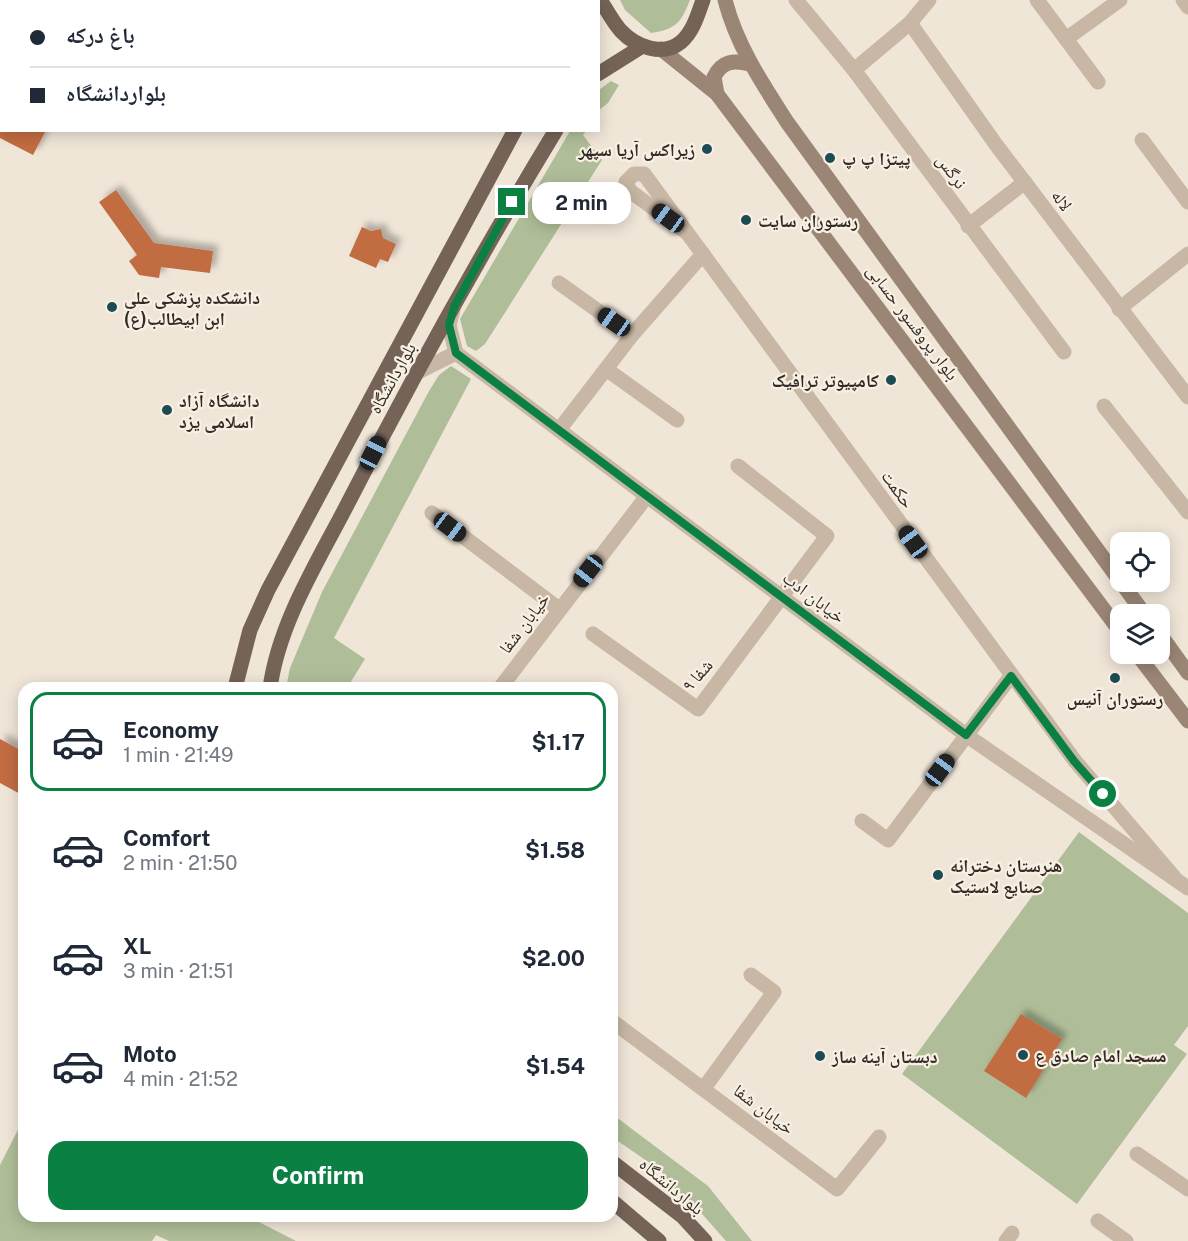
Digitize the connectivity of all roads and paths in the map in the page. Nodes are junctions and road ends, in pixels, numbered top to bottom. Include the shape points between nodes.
1 (600, 0) edge
2 (703, 0) edge
3 (725, 0) edge
4 (796, 0) edge
5 (929, 0) edge
6 (1037, 0) edge
7 (1120, 0) edge
8 (1183, 0) edge
9 (1188, 7) edge
10 (910, 23) junction
11 (1066, 39) junction
12 (641, 47) junction
13 (661, 49) junction
14 (750, 64) junction
15 (854, 70) junction
16 (600, 73) edge
17 (1098, 82) dead end
18 (717, 94) junction
19 (513, 132) edge
20 (555, 132) edge
21 (1142, 140) dead end
22 (1025, 183) junction
23 (1188, 202) edge
24 (968, 226) junction
25 (686, 232) junction
26 (703, 254) junction
27 (1188, 254) edge
28 (559, 283) dead end
29 (454, 307) junction
30 (1119, 309) junction
31 (632, 335) junction
32 (1064, 351) dead end
33 (456, 353) junction
34 (606, 369) junction
35 (418, 372) junction
36 (1188, 397) edge
37 (1104, 406) dead end
38 (677, 420) dead end
39 (559, 430) junction
40 (738, 466) dead end
41 (647, 496) junction
42 (1188, 512) edge
43 (432, 513) dead end
44 (1110, 567) edge
45 (782, 597) junction
46 (559, 609) junction
47 (1110, 618) edge
48 (593, 634) dead end
49 (1170, 648) edge
50 (1145, 664) edge
51 (1188, 673) edge
52 (1011, 676) junction
53 (237, 682) edge
54 (272, 682) edge
55 (504, 682) edge
56 (1188, 721) edge
57 (966, 735) junction
58 (862, 821) dead end
59 (1174, 877) junction
60 (1188, 888) edge
61 (750, 975) dead end
62 (618, 1025) edge
63 (705, 1088) junction
64 (879, 1137) dead end
65 (1137, 1154) dead end
66 (618, 1167) edge
67 (1188, 1189) edge
68 (618, 1206) edge
69 (1098, 1221) dead end
70 (659, 1241) edge
71 (705, 1241) edge
72 (1126, 1241) edge

1 - 12 main road via 621,32
2 - 13 main road via 695,23 681,42
3 - 14 main road, بلوار پروفسور حسابی
4 - 15 street, نرگس
5 - 10 street
6 - 11 street
7 - 11 street
8 - 9 street
10 - 15 street
10 - 22 street, لاله
11 - 17 street
12 - 13 main road
12 - 16 main road
13 - 18 main road, بلوار پروفسور حسابی
14 - 18 main road via 737,60 722,65 714,77
14 - 44 main road, بلوار پروفسور حسابی via 825,177
15 - 24 street, نرگس
18 - 47 main road, بلوار پروفسور حسابی
19 - 53 main road, بلواردانشگاه via 268,590 250,630
20 - 29 main road, بلواردانشگاه
21 - 23 street
22 - 24 street
22 - 30 street, لاله
24 - 32 street, نرگس
25 - 25 street, حکمت via 644,174 634,174 626,182 630,191
25 - 26 street, حکمت
26 - 31 street
26 - 52 street, حکمت
27 - 30 street
28 - 31 street
29 - 33 street via 449,325
29 - 35 main road, بلواردانشگاه
30 - 36 street, لاله
31 - 34 street
33 - 35 street
33 - 39 street, خیابان ادب
34 - 38 street
34 - 39 street
35 - 54 main road, بلواردانشگاه via 298,600
37 - 42 street
39 - 41 street, خیابان ادب
40 - 45 street via 827,536
41 - 45 street, خیابان ادب
41 - 46 street, خیابان شفا
43 - 46 street
45 - 48 street, شفا ۹ via 698,709
45 - 57 street, خیابان ادب
46 - 55 street, خیابان شفا
49 - 51 main road
50 - 56 main road
52 - 57 street
52 - 59 street, حکمت via 1074,761
57 - 58 street via 888,840
57 - 59 street, خیابان ادب
59 - 60 street, خیابان ادب
61 - 63 street via 774,992
62 - 63 street, خیابان شفا
63 - 64 street, خیابان شفا via 837,1189
65 - 67 street
66 - 71 main road, بلواردانشگاه via 682,1216
68 - 70 main road
69 - 72 street

